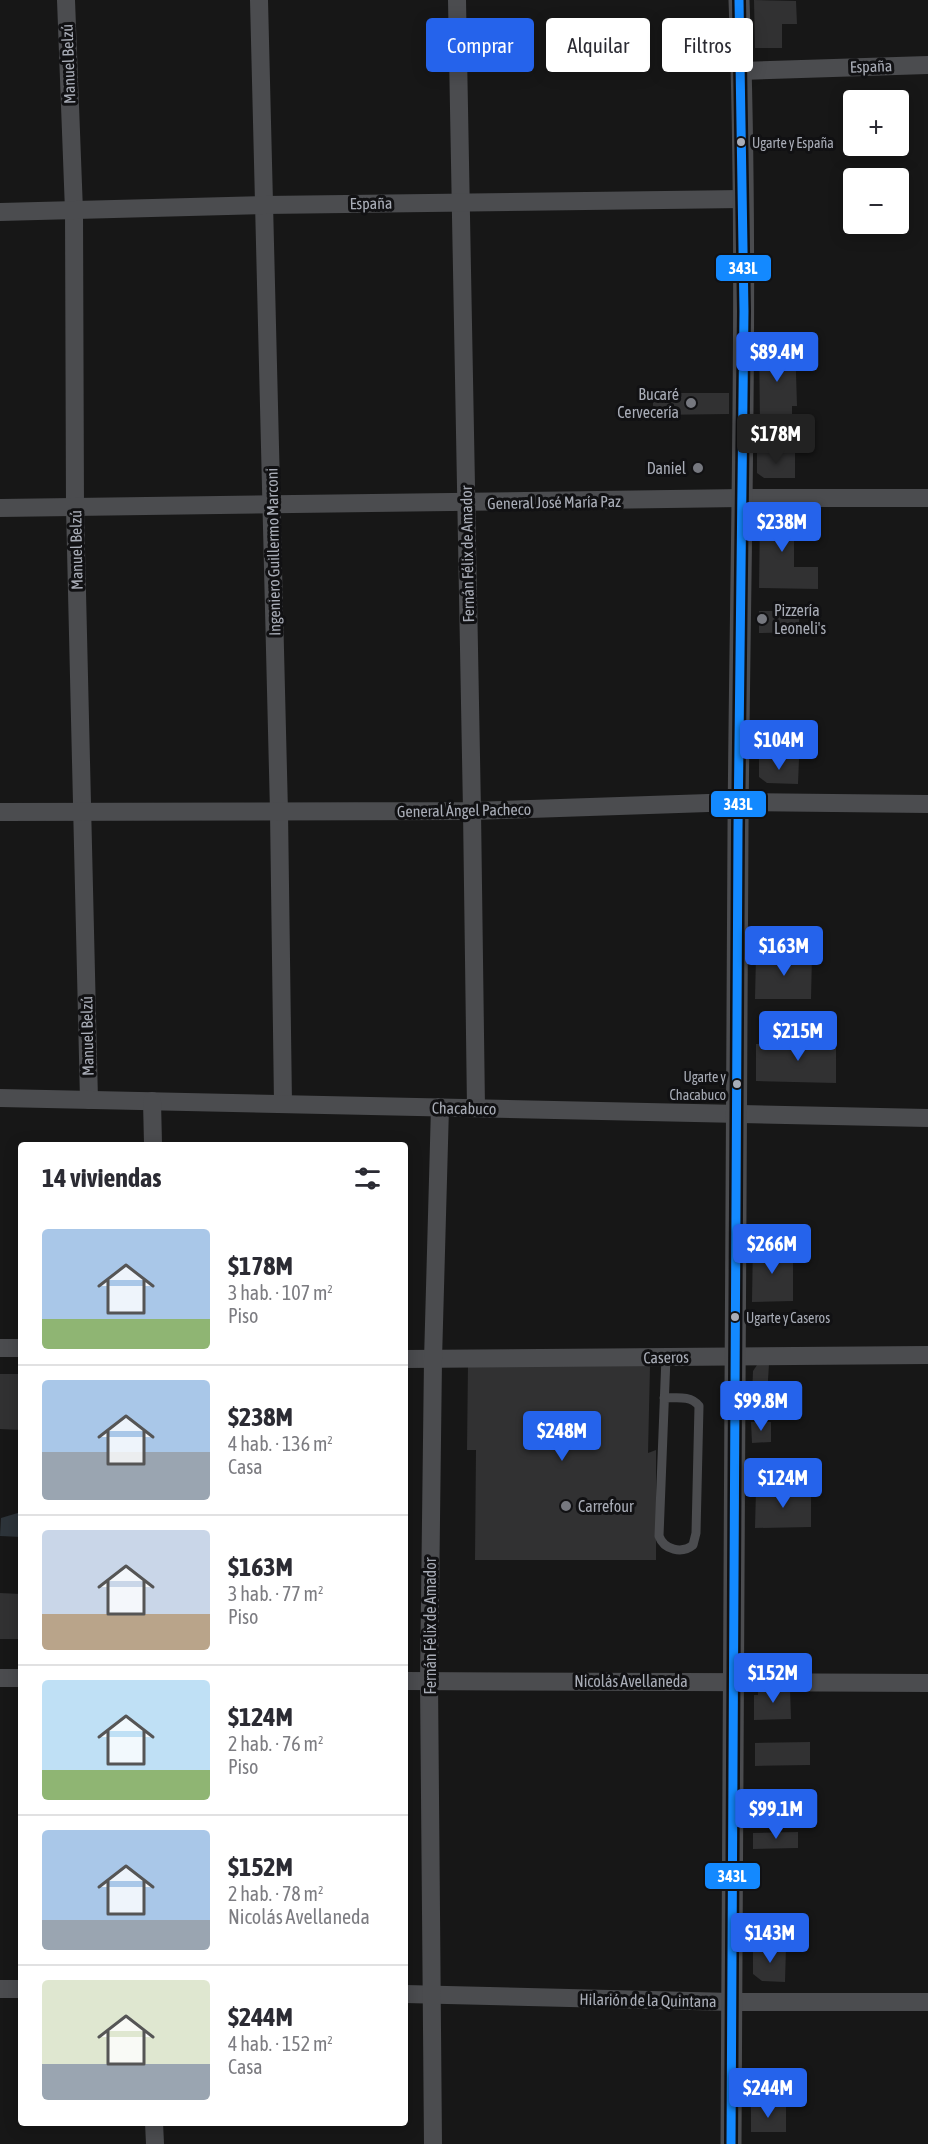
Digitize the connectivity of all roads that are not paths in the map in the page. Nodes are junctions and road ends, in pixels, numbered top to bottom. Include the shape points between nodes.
1 (66, 0) edge
2 (259, 0) edge
3 (457, 0) edge
4 (739, 0) edge
5 (740, 18) edge
6 (928, 64) edge
7 (753, 70) edge
8 (741, 72) edge
9 (742, 198) junction
10 (461, 202) junction
11 (264, 205) junction
12 (74, 211) junction
13 (0, 212) edge
14 (742, 498) junction
15 (928, 498) edge
16 (466, 503) junction
17 (272, 505) junction
18 (75, 507) junction
19 (0, 508) edge
20 (738, 802) junction
21 (928, 804) edge
22 (472, 811) junction
23 (0, 812) edge
24 (82, 812) junction
25 (279, 812) junction
26 (0, 1098) edge
27 (89, 1100) junction
28 (152, 1101) junction
29 (283, 1104) junction
30 (440, 1107) junction
31 (476, 1108) junction
32 (736, 1114) junction
33 (928, 1118) edge
34 (153, 1142) edge
35 (0, 1348) edge
36 (18, 1348) edge
37 (928, 1355) edge
38 (734, 1356) junction
39 (666, 1357) junction
40 (408, 1359) edge
41 (433, 1359) junction
42 (664, 1398) junction
43 (0, 1677) edge
44 (18, 1678) edge
45 (408, 1681) edge
46 (429, 1681) junction
47 (732, 1681) junction
48 (928, 1683) edge
49 (0, 1989) edge
50 (18, 1989) edge
51 (408, 1994) edge
52 (431, 1995) junction
53 (732, 2002) junction
54 (928, 2002) edge
55 (154, 2126) edge
56 (155, 2144) edge
57 (433, 2144) edge
58 (731, 2144) edge

1 - 12 street, Manuel Belzú
2 - 11 street, Ingeniero Guillermo Marconi
3 - 10 street, Fernán Félix de Amador
4 - 5 street
6 - 7 street, España
8 - 9 street
9 - 10 street, España
9 - 14 street
10 - 11 street, España
10 - 16 street, Fernán Félix de Amador
11 - 12 street, España
11 - 17 street, Ingeniero Guillermo Marconi
12 - 13 street, España
12 - 18 street, Manuel Belzú
14 - 15 street, General José María Paz
14 - 16 street, General José María Paz
14 - 20 street
16 - 17 street, General José María Paz
16 - 22 street, Fernán Félix de Amador
17 - 18 street, General José María Paz
17 - 25 street, Ingeniero Guillermo Marconi
18 - 19 street, General José María Paz
18 - 24 street, Manuel Belzú
20 - 21 street, General Ángel Pacheco
20 - 22 street, General Ángel Pacheco
20 - 32 street
22 - 25 street, General Ángel Pacheco
22 - 31 street, Fernán Félix de Amador
23 - 24 street, General Ángel Pacheco
24 - 25 street, General Ángel Pacheco
24 - 27 street, Manuel Belzú
25 - 29 street, Ingeniero Guillermo Marconi
26 - 27 street, Chacabuco
27 - 28 street, Chacabuco
28 - 29 street, Chacabuco
28 - 34 street
29 - 30 street, Chacabuco
30 - 31 street, Chacabuco
30 - 41 street, Fernán Félix de Amador
31 - 32 street, Chacabuco
32 - 33 street, Chacabuco
32 - 38 street
35 - 36 street
37 - 38 street, Caseros
38 - 39 street, Caseros
38 - 47 street
39 - 41 street, Caseros
39 - 42 lane
40 - 41 street, Caseros
41 - 46 street, Fernán Félix de Amador
42 - 42 lane via 687,1398 699,1406 696,1533 693,1545 685,1550 667,1547 659,1536
43 - 44 street
45 - 46 street, Nicolás Avellaneda
46 - 47 street, Nicolás Avellaneda
46 - 52 street, Fernán Félix de Amador
47 - 48 street, Nicolás Avellaneda
47 - 53 street
49 - 50 street
51 - 52 street, Hilarión de la Quintana
52 - 53 street, Hilarión de la Quintana
52 - 57 street, Fernán Félix de Amador
53 - 54 street, Hilarión de la Quintana
53 - 58 street
55 - 56 street

